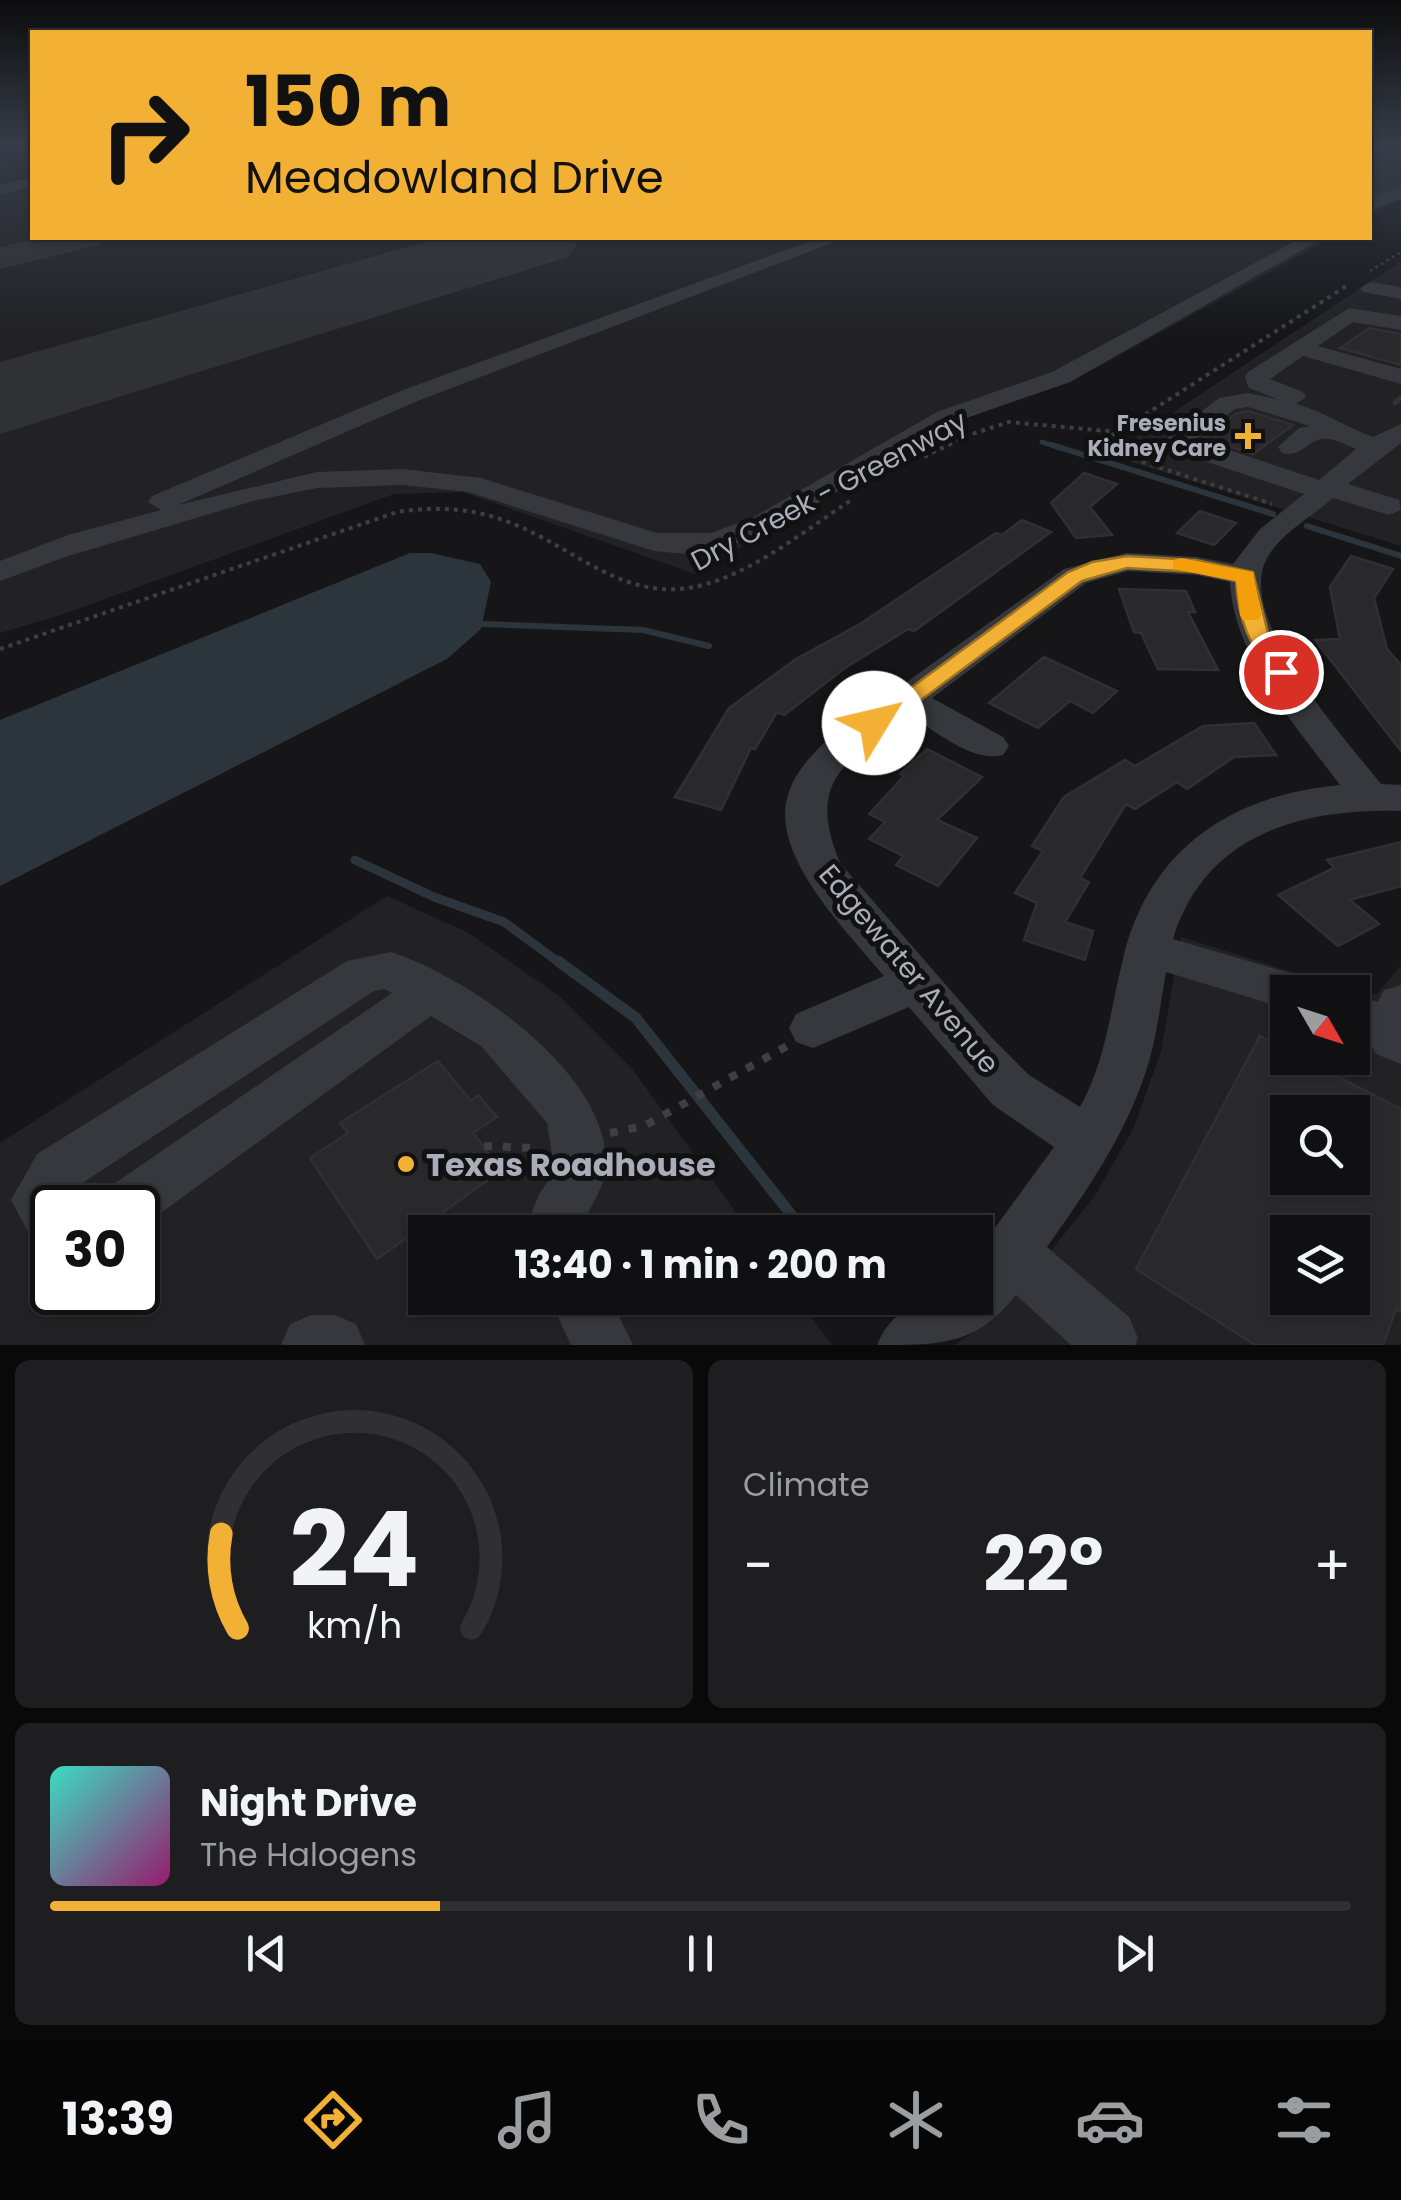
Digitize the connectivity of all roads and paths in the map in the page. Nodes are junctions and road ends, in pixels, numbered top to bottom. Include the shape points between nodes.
1 (831, 240) edge
2 (1310, 240) edge
3 (1391, 265) edge
4 (1401, 292) edge
5 (1401, 323) edge
6 (1300, 348) junction
7 (1401, 378) edge
8 (1329, 430) junction
9 (1118, 432) junction
10 (1393, 436) edge
11 (295, 439) junction
12 (1278, 457) junction
13 (916, 462) dead end
14 (317, 480) junction
15 (1326, 489) junction
16 (859, 495) dead end
17 (1398, 503) edge
18 (1278, 506) dead end
19 (61, 550) junction
20 (0, 572) edge
21 (1246, 576) junction
22 (0, 649) edge
23 (907, 700) junction
24 (990, 746) dead end
25 (1385, 796) edge
26 (1148, 949) junction
27 (916, 983) junction
28 (1270, 985) edge
29 (429, 992) junction
30 (809, 1034) joint
31 (608, 1133) dead end
32 (1089, 1141) junction
33 (484, 1146) dead end
34 (538, 1148) dead end
35 (47, 1185) edge
36 (156, 1185) edge
37 (557, 1215) edge
38 (1010, 1252) junction
39 (587, 1315) edge
40 (1111, 1343) edge
41 (310, 1345) edge
42 (334, 1345) edge
43 (603, 1345) edge
44 (907, 1345) edge

1 - 11 street
2 - 14 street via 1061,377 946,417 762,524 716,542 687,546 638,539 438,478
3 - 4 street
3 - 9 path
5 - 6 street via 1350,315
6 - 7 street
6 - 10 street via 1257,377 1258,383
8 - 10 street
8 - 12 street via 1308,434
8 - 12 street via 1314,416 1238,400 1179,439 1189,447
9 - 13 path, Dry Creek - Greenway via 1014,422
9 - 18 path via 1096,446
10 - 15 street
11 - 14 street via 270,455 276,469
11 - 19 street
12 - 15 street
14 - 19 street
15 - 17 street
15 - 21 street via 1265,541
16 - 22 path, Dry Creek - Greenway via 730,573 668,591 609,580 498,517 440,508 396,512
19 - 20 street
21 - 23 street, Edgewater Avenue via 1162,562 1100,566 1075,576
21 - 25 street via 1259,642
23 - 24 street
23 - 27 street, Edgewater Avenue via 842,746 817,773 806,798 807,832 822,870
25 - 26 street via 1304,804 1238,826 1195,858 1165,900
26 - 28 street
26 - 32 street via 1122,1069
27 - 30 street
27 - 32 street, Edgewater Avenue via 1012,1090
29 - 35 street via 391,970 363,974 56,1170
29 - 36 street
29 - 37 street via 498,1032 571,1114 580,1160 574,1190
30 - 31 path via 644,1126
32 - 38 street
33 - 34 path
38 - 40 street
38 - 44 street via 974,1303
39 - 43 street
41 - 42 street

